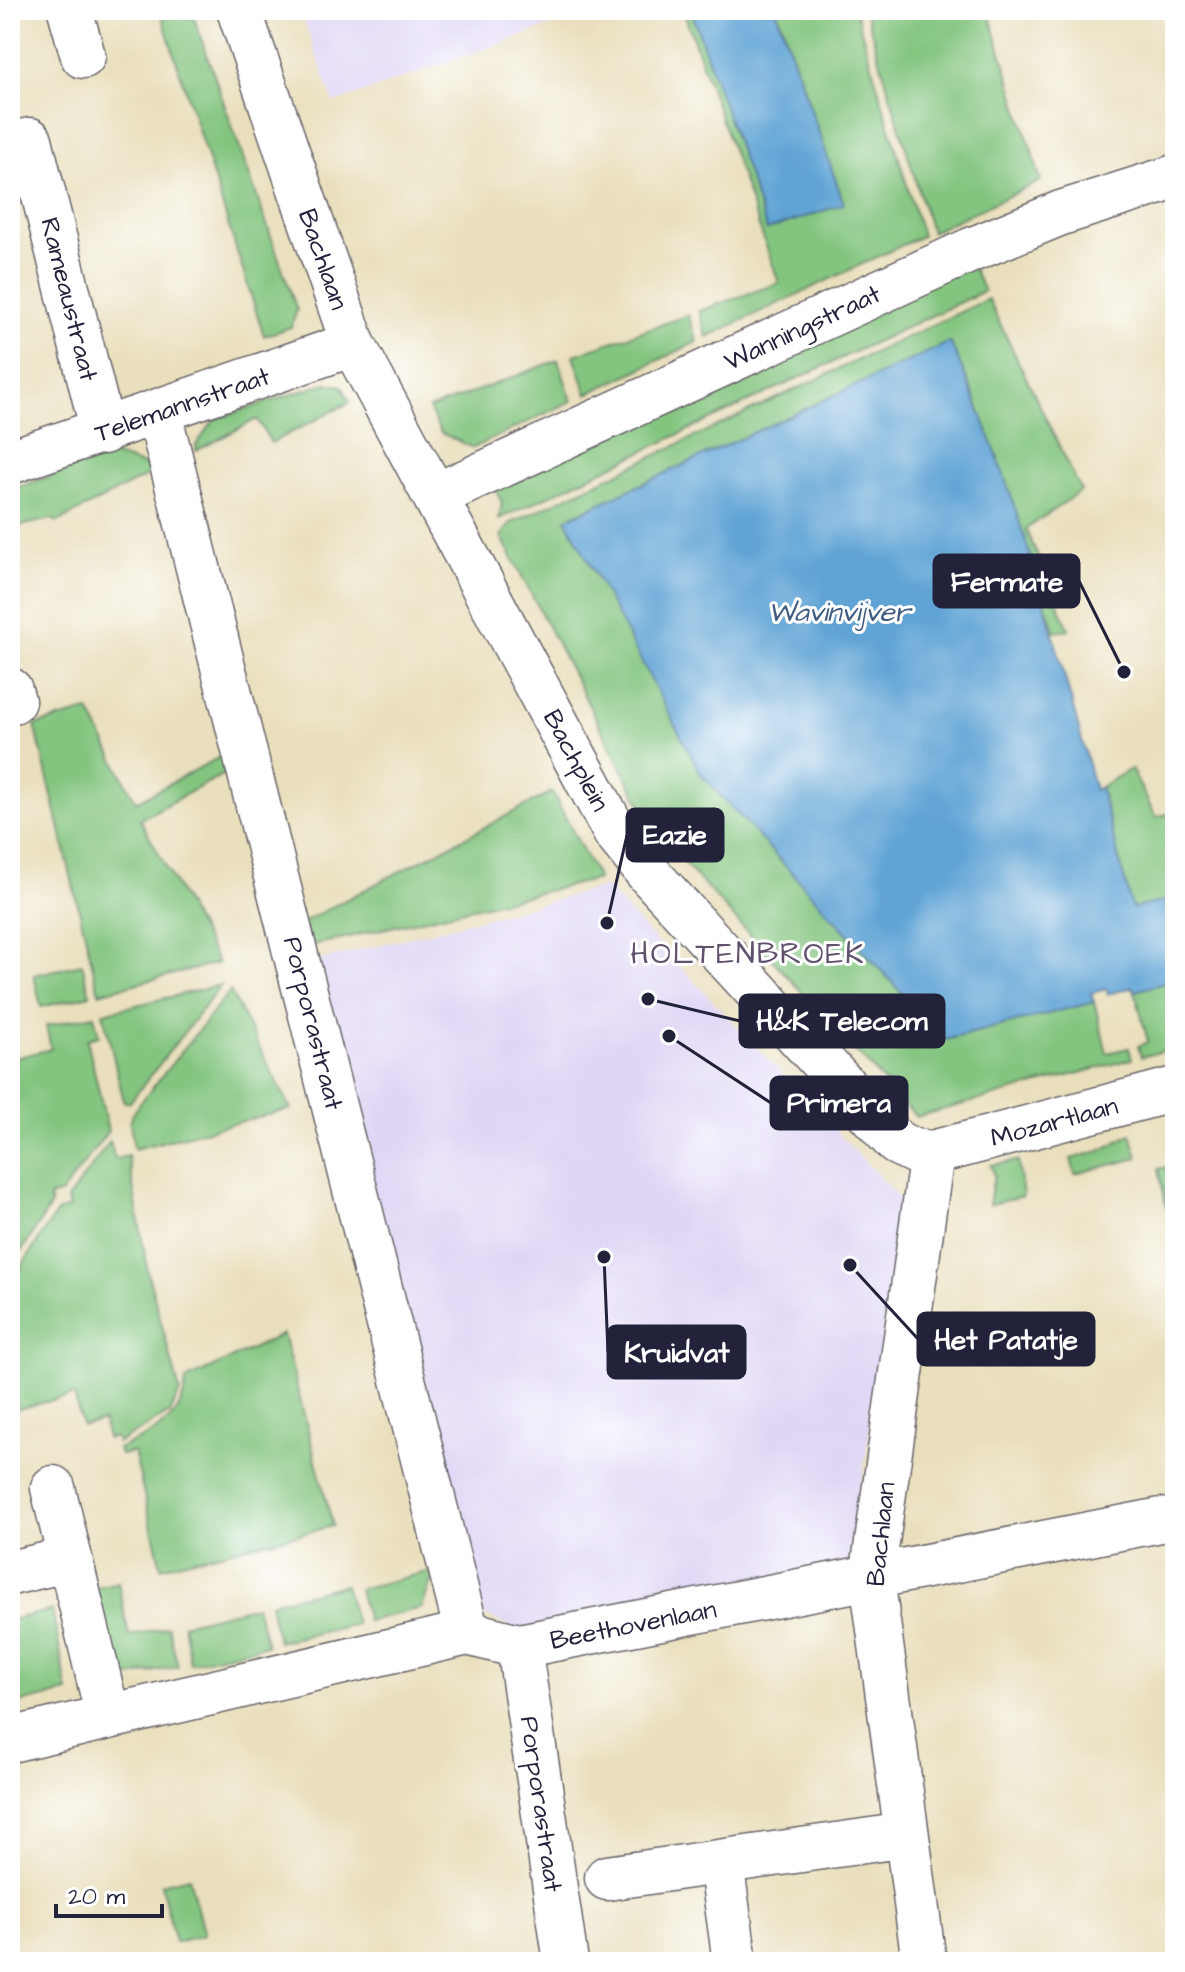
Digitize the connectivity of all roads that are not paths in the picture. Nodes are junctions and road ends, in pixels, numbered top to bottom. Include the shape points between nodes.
1 (70, 10) edge
2 (239, 10) edge
3 (83, 56) dead end
4 (10, 145) edge
5 (1175, 177) edge
6 (353, 344) junction
7 (159, 413) junction
8 (103, 432) junction
9 (10, 462) edge
10 (437, 495) junction
11 (1175, 1089) edge
12 (932, 1153) junction
13 (53, 1488) dead end
14 (1161, 1520) dead end
15 (70, 1559) junction
16 (10, 1573) edge
17 (872, 1578) junction
18 (467, 1633) junction
19 (519, 1646) junction
20 (108, 1717) junction
21 (10, 1740) edge
22 (906, 1835) junction
23 (721, 1862) junction
24 (607, 1878) dead end
25 (566, 1962) edge
26 (735, 1962) edge
27 (924, 1962) edge

1 - 3 street
2 - 6 street, Bachlaan
4 - 8 street, Rameaustraat via 30,140
5 - 10 street, Wanningstraat via 1061,213 935,265
6 - 7 street, Telemannstraat
6 - 10 street, Bachlaan
7 - 8 street, Telemannstraat
7 - 18 street, Porporastraat
8 - 9 street, Telemannstraat
10 - 12 street, Bachplein via 615,832 897,1143
11 - 12 street, Mozartlaan
12 - 17 street, Bachlaan
13 - 15 street
14 - 17 street, Beethovenlaan
15 - 16 street
15 - 20 street
17 - 19 street, Beethovenlaan
17 - 22 street, Bachlaan
18 - 19 street, Beethovenlaan
18 - 20 street, Beethovenlaan
19 - 25 street, Porporastraat
20 - 21 street, Beethovenlaan
22 - 23 street
22 - 27 street, Bachlaan
23 - 24 street
23 - 26 street

